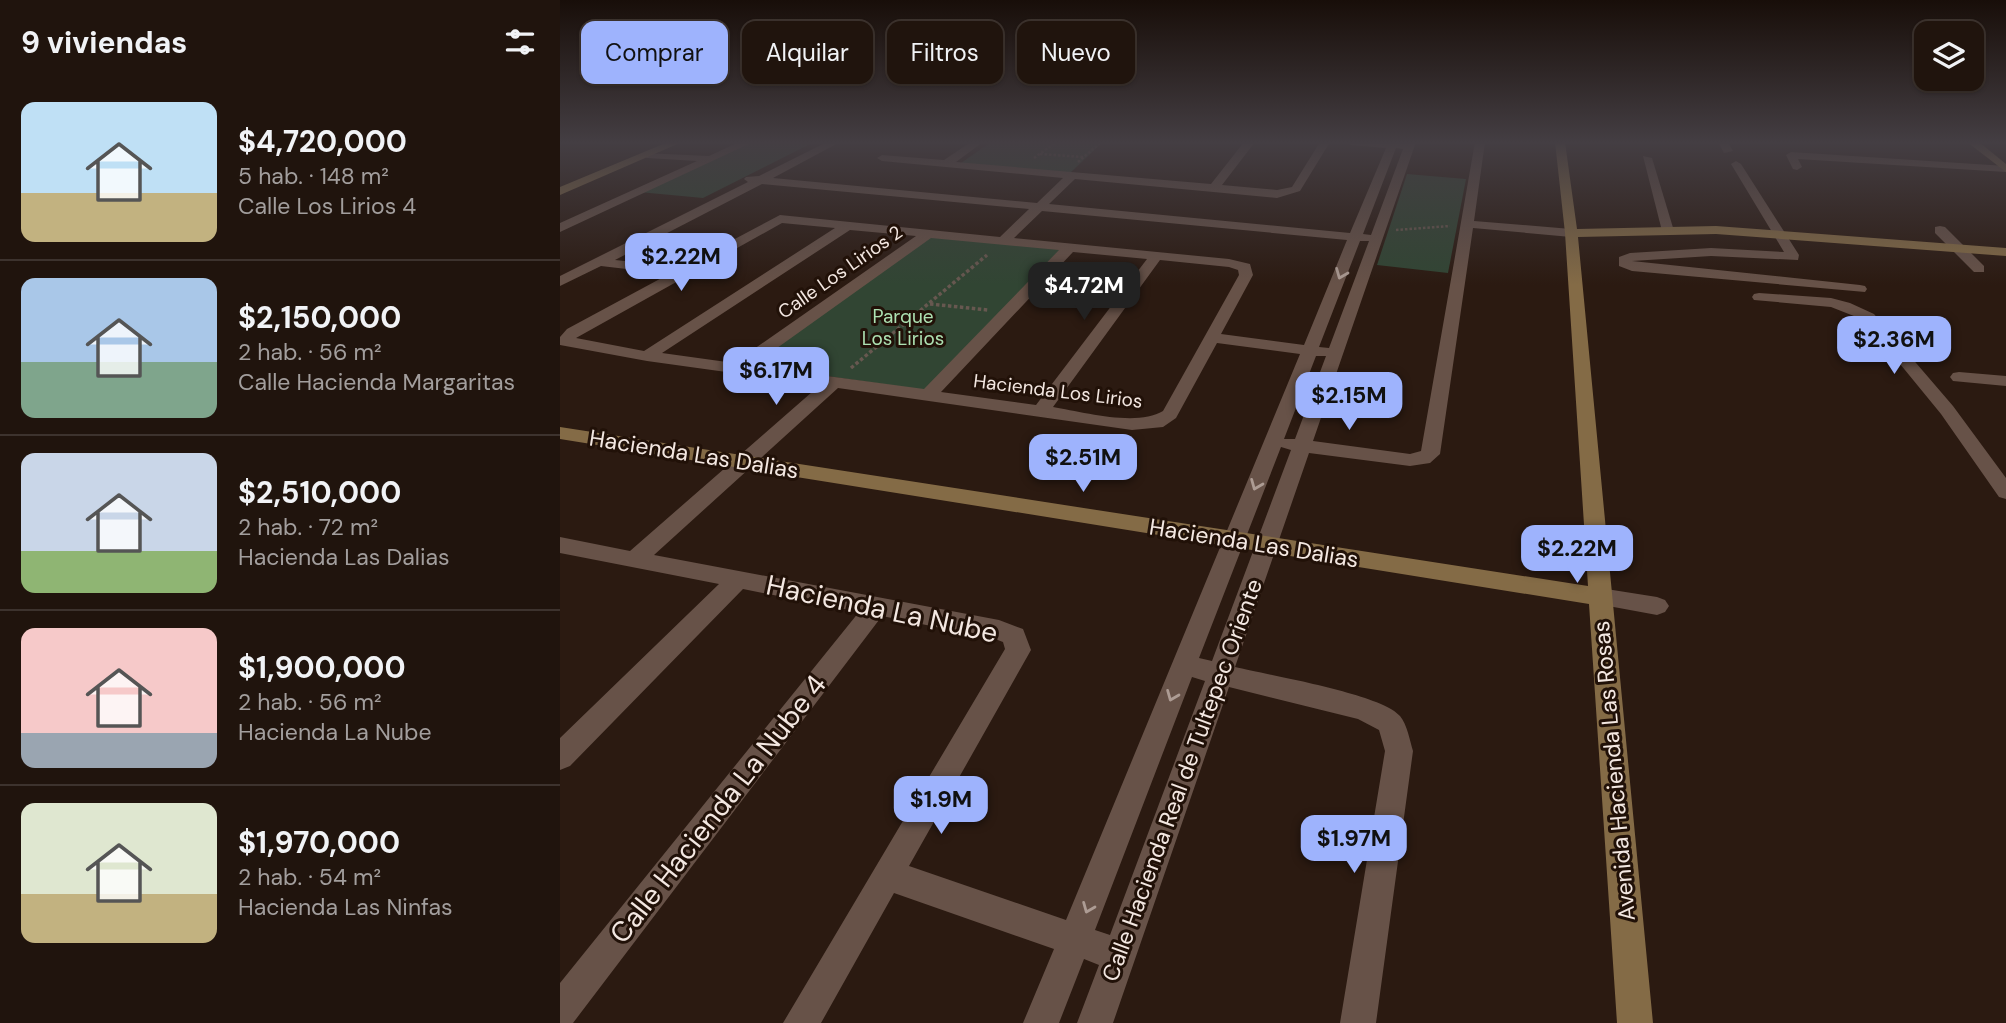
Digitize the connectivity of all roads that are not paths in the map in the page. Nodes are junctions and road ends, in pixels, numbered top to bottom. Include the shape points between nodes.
1 (644, 190) edge
2 (735, 190) edge
3 (737, 190) edge
4 (858, 190) edge
5 (1055, 190) edge
6 (1227, 190) edge
7 (1295, 190) edge
8 (1386, 190) edge
9 (1472, 190) edge
10 (1566, 190) edge
11 (1656, 190) edge
12 (1751, 190) edge
13 (1040, 207) junction
14 (850, 224) junction
15 (1467, 224) junction
16 (560, 228) edge
17 (1940, 230) dead end
18 (930, 232) junction
19 (1668, 232) junction
20 (1571, 233) junction
21 (1778, 234) junction
22 (1370, 236) junction
23 (1004, 240) junction
24 (1070, 247) junction
25 (1956, 248) junction
26 (1711, 252) junction
27 (2006, 252) edge
28 (1157, 256) junction
29 (1793, 257) junction
30 (584, 261) junction
31 (600, 262) junction
32 (1979, 269) dead end
33 (684, 271) junction
34 (560, 273) edge
35 (1718, 276) junction
36 (560, 282) edge
37 (1811, 285) junction
38 (1860, 289) dead end
39 (1759, 297) dead end
40 (1212, 338) junction
41 (1310, 350) junction
42 (1335, 353) junction
43 (647, 356) junction
44 (738, 368) junction
45 (1959, 377) dead end
46 (834, 382) junction
47 (2006, 382) edge
48 (928, 395) junction
49 (1041, 411) junction
50 (560, 433) edge
51 (1274, 442) junction
52 (1302, 446) junction
53 (745, 462) junction
54 (2006, 492) edge
55 (1234, 540) junction
56 (560, 545) edge
57 (1266, 545) junction
58 (635, 559) junction
59 (739, 579) junction
60 (1600, 597) junction
61 (877, 606) junction
62 (1657, 606) dead end
63 (1184, 665) junction
64 (1220, 674) junction
65 (560, 757) edge
66 (888, 875) junction
67 (1075, 939) junction
68 (1120, 955) junction
69 (560, 1011) edge
70 (801, 1023) edge
71 (1041, 1023) edge
72 (1095, 1023) edge
73 (1358, 1023) edge
74 (1635, 1023) edge

1 - 16 street
2 - 30 street
3 - 31 street
4 - 13 street
5 - 13 street
6 - 7 street
8 - 22 street
9 - 15 street
10 - 20 street, Avenida Hacienda Las Rosas
11 - 19 street
12 - 21 street
13 - 22 street
13 - 23 street
14 - 18 street, Hacienda Los Lirios
14 - 33 street, Hacienda Los Lirios via 780,219
14 - 43 street
15 - 20 street
15 - 52 street via 1430,454 1410,460
17 - 25 street
18 - 23 street, Hacienda Los Lirios
18 - 44 street, Calle Los Lirios 2
19 - 20 street
19 - 21 street
20 - 60 street, Avenida Hacienda Las Rosas
21 - 25 street
21 - 29 street
22 -> 41 street
22 - 42 street, Calle Hacienda Real de Tultepec Oriente
23 - 24 street, Hacienda Los Lirios
24 - 28 street, Hacienda Los Lirios
24 - 48 street
25 - 27 street
25 - 32 street
26 - 29 street
26 - 35 street
26 - 35 street via 1624,260 1627,265
28 - 40 street, Hacienda Los Lirios via 1245,267 1246,275
28 - 49 street
29 - 37 street
30 - 31 street
30 - 34 street
31 - 33 street
31 - 36 street
33 - 43 street, Hacienda Los Lirios via 573,332 565,341
35 - 37 street
37 - 38 street
39 - 54 street via 1843,306 1869,317 1947,410
40 - 41 street
40 - 49 street, Hacienda Los Lirios via 1170,414 1156,423
41 - 42 street
41 - 51 street
42 - 52 street, Calle Hacienda Real de Tultepec Oriente
43 - 44 street, Hacienda Los Lirios
44 - 46 street, Hacienda Los Lirios
45 - 47 street
46 - 48 street, Hacienda Los Lirios
46 - 53 street
48 - 49 street, Hacienda Los Lirios
50 - 53 street, Hacienda Las Dalias
51 - 52 street
51 -> 55 street
52 - 57 street, Calle Hacienda Real de Tultepec Oriente
53 - 55 street, Hacienda Las Dalias
53 - 58 street
55 - 57 street, Hacienda Las Dalias
55 - 63 street
56 - 58 street, Hacienda La Nube
57 - 60 street, Hacienda Las Dalias
57 - 64 street, Calle Hacienda Real de Tultepec Oriente
58 - 59 street, Hacienda La Nube
59 - 61 street, Hacienda La Nube
59 - 65 street
60 - 62 street, Hacienda Las Dalias
60 - 74 street, Avenida Hacienda Las Rosas
61 - 66 street, Hacienda La Nube via 999,630 1014,636 1018,650
61 - 69 street, Calle Hacienda La Nube 4
63 - 64 street
63 -> 67 street
64 - 68 street, Calle Hacienda Real de Tultepec Oriente
64 - 73 street via 1364,709 1390,723 1399,751
66 - 67 street
66 - 70 street, Hacienda La Nube
67 - 68 street
67 - 71 street
68 - 72 street, Calle Hacienda Real de Tultepec Oriente

